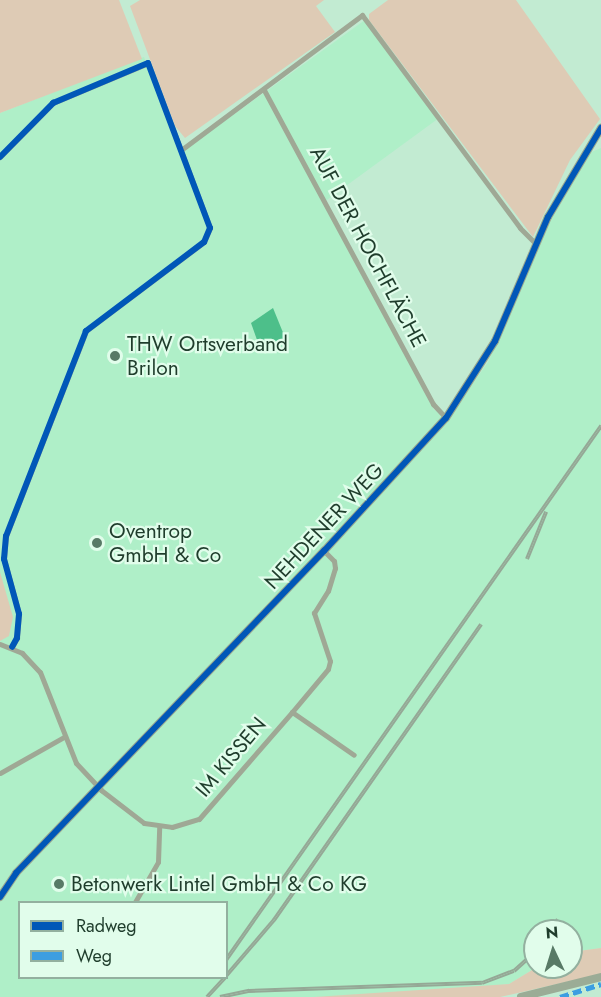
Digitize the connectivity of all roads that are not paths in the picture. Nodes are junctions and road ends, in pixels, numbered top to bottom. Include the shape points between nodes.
1 (264, 90) junction
2 (600, 132) edge
3 (181, 150) junction
4 (0, 157) edge
5 (536, 244) junction
6 (446, 418) junction
7 (324, 552) junction
8 (0, 644) edge
9 (12, 647) junction
10 (292, 712) junction
11 (64, 737) junction
12 (354, 755) dead end
13 (0, 773) edge
14 (98, 787) junction
15 (159, 828) junction
16 (0, 897) edge
17 (136, 901) edge
18 (601, 977) edge
19 (521, 997) edge

1 - 3 street
1 - 5 street via 362,15 520,228
1 - 6 street, AUF DER HOCHFLÄCHE via 433,404
2 - 5 street, NEHDENER WEG via 556,201
3 - 4 street via 148,63 53,103
3 - 9 street via 210,228 209,236 86,331 6,536 4,559 19,614 17,638
5 - 6 street, NEHDENER WEG via 495,341
6 - 7 street, NEHDENER WEG
7 - 10 street, IM KISSEN via 335,568 328,591 314,613 330,661 328,669
7 - 14 street, NEHDENER WEG
8 - 9 street
9 - 11 street via 40,672
10 - 12 street, IM KISSEN
10 - 15 street, IM KISSEN via 199,819 188,825
11 - 13 street
11 - 14 street via 76,763
14 - 15 street via 129,814
14 - 16 street, NEHDENER WEG via 16,873
15 - 17 street via 159,862
18 - 19 main road

